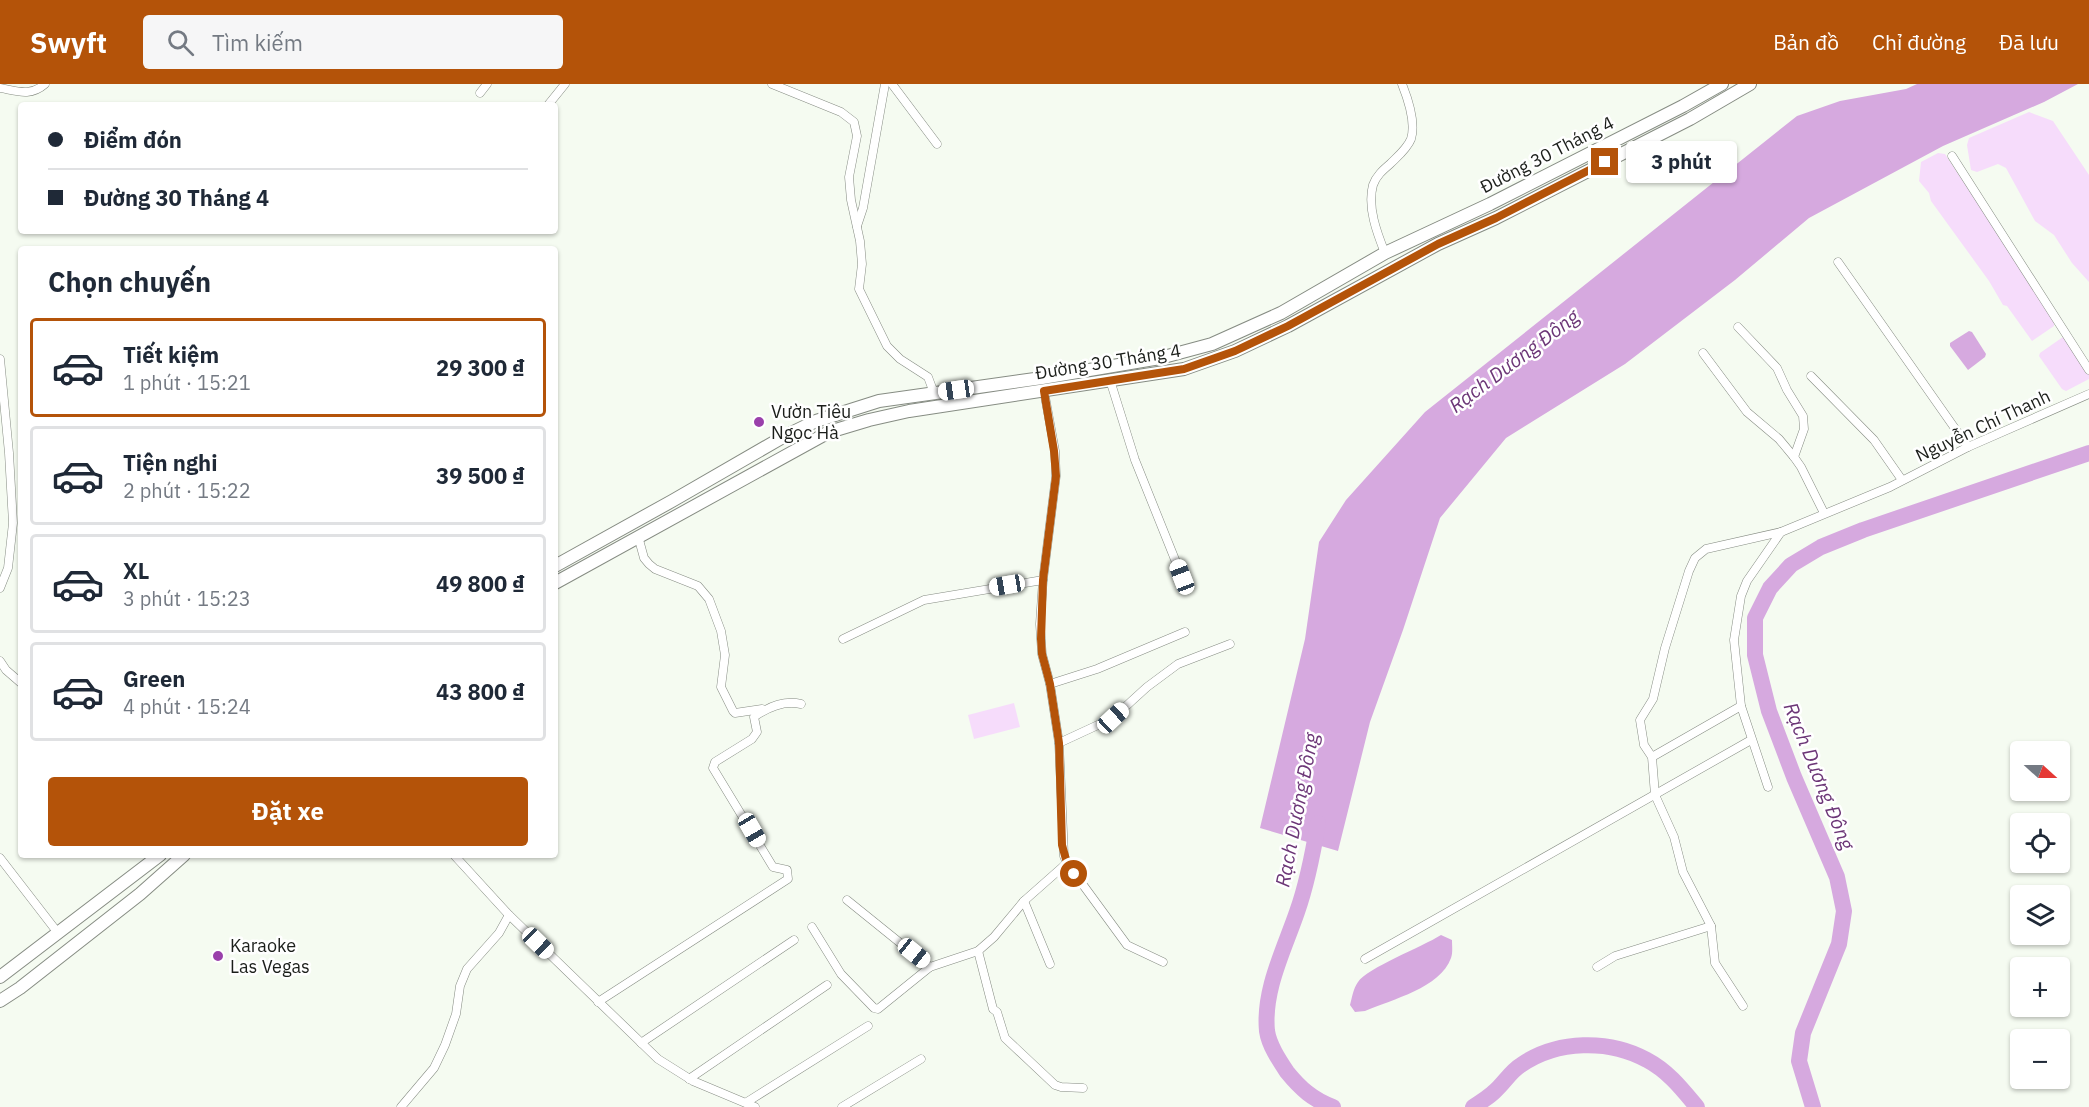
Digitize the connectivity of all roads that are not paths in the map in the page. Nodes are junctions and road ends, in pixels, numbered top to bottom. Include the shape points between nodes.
1 (45, 84) edge
2 (487, 84) edge
3 (565, 84) edge
4 (772, 84) edge
5 (885, 84) edge
6 (892, 84) edge
7 (1402, 84) edge
8 (1722, 84) edge
9 (1750, 84) edge
10 (0, 88) edge
11 (480, 93) dead end
12 (550, 102) edge
13 (1683, 106) junction
14 (1690, 119) junction
15 (937, 144) dead end
16 (1952, 156) dead end
17 (1490, 204) junction
18 (1496, 218) junction
19 (857, 226) junction
20 (1385, 254) junction
21 (1838, 262) dead end
22 (1281, 313) junction
23 (1288, 326) junction
24 (1738, 327) dead end
25 (1703, 353) dead end
26 (0, 359) edge
27 (2089, 370) edge
28 (1811, 376) dead end
29 (1042, 378) junction
30 (1110, 381) junction
31 (1044, 391) junction
32 (934, 393) junction
33 (2089, 394) edge
34 (783, 437) junction
35 (1968, 447) junction
36 (791, 452) junction
37 (1794, 457) junction
38 (1902, 480) junction
39 (672, 501) junction
40 (1824, 513) junction
41 (679, 514) junction
42 (1781, 532) junction
43 (638, 536) junction
44 (558, 564) edge
45 (1182, 577) dead end
46 (558, 580) edge
47 (1043, 580) junction
48 (0, 588) edge
49 (1185, 632) dead end
50 (843, 639) dead end
51 (1230, 644) dead end
52 (0, 662) edge
53 (18, 680) edge
54 (1050, 684) junction
55 (801, 704) dead end
56 (1741, 706) junction
57 (765, 709) junction
58 (1751, 740) junction
59 (1059, 743) junction
60 (1652, 757) junction
61 (1768, 787) dead end
62 (1655, 795) junction
63 (0, 858) edge
64 (156, 858) edge
65 (181, 858) edge
66 (457, 858) edge
67 (1067, 863) junction
68 (130, 877) junction
69 (140, 894) junction
70 (847, 900) dead end
71 (1024, 902) junction
72 (509, 915) junction
73 (1711, 926) junction
74 (812, 927) dead end
75 (58, 933) junction
76 (794, 940) dead end
77 (978, 951) junction
78 (1365, 960) dead end
79 (1162, 962) dead end
80 (1050, 964) dead end
81 (930, 967) junction
82 (1597, 967) dead end
83 (0, 977) edge
84 (827, 985) dead end
85 (0, 1001) edge
86 (598, 1002) junction
87 (1743, 1006) dead end
88 (868, 1026) dead end
89 (641, 1043) junction
90 (921, 1059) dead end
91 (689, 1079) junction
92 (1083, 1088) dead end
93 (747, 1102) junction
94 (401, 1107) edge
95 (755, 1107) edge
96 (842, 1107) edge

1 - 10 street via 34,92
2 - 11 street
3 - 12 street
4 - 19 street via 841,112 854,122 857,136 849,177
5 - 19 street
6 - 15 street
7 - 20 street via 1411,139 1377,176 1373,186 1374,218
8 - 13 main road, Đường 30 Tháng 4
9 - 14 main road, Đường 30 Tháng 4
13 - 14 main road
13 - 17 main road, Đường 30 Tháng 4
14 - 18 main road, Đường 30 Tháng 4
16 - 27 street
17 - 18 main road
17 - 20 main road, Đường 30 Tháng 4
18 - 23 main road, Đường 30 Tháng 4 via 1438,244
19 - 32 street via 862,264 859,289 863,300 887,346 928,377
20 - 22 main road, Đường 30 Tháng 4
21 - 35 street
22 - 23 main road
22 - 29 main road, Đường 30 Tháng 4 via 1212,344 1160,358
23 - 30 main road, Đường 30 Tháng 4 via 1184,369
24 - 37 street via 1777,368 1803,416 1804,429
25 - 37 street via 1747,412
26 - 48 street via 13,523 8,568
28 - 38 street via 1874,440
29 - 31 main road
29 - 32 main road, Đường 30 Tháng 4
30 - 31 main road, Đường 30 Tháng 4
30 - 45 street
31 - 36 main road, Đường 30 Tháng 4 via 869,420 829,432
31 - 47 street via 1056,476
32 - 34 main road, Đường 30 Tháng 4 via 853,408
33 - 35 street, Nguyễn Chí Thanh
34 - 36 main road
34 - 39 main road, Đường 30 Tháng 4
35 - 38 street, Nguyễn Chí Thanh
36 - 41 main road, Đường 30 Tháng 4
37 - 40 street
38 - 40 street, Nguyễn Chí Thanh
39 - 41 main road
39 - 44 main road, Đường 30 Tháng 4
40 - 42 street, Nguyễn Chí Thanh
41 - 43 main road, Đường 30 Tháng 4
42 - 56 street via 1753,571 1742,596 1734,640
42 - 60 street, Nguyễn Chí Thanh via 1706,549 1695,558 1665,648 1653,699 1640,720 1644,745
43 - 46 main road, Đường 30 Tháng 4
43 - 57 street via 649,564 698,586 709,599 725,655 721,687 733,711
47 - 50 street via 924,600
47 - 54 street via 1041,644
49 - 54 street
51 - 59 street via 1178,664 1113,718
52 - 53 street
54 - 59 street
55 - 57 street via 791,702
56 - 58 street
56 - 60 street
57 - 86 street via 754,717 757,732 752,739 715,762 713,768 773,867 787,870 788,879
58 - 61 street
58 - 62 street
59 - 67 street via 1062,845
60 - 62 street, Nguyễn Chí Thanh
62 - 73 street, Nguyễn Chí Thanh via 1674,837 1683,872
62 - 78 street
63 - 75 street
64 - 68 main road
65 - 69 main road
66 - 72 street
67 - 71 street
67 - 79 street via 1127,945
68 - 69 main road
68 - 75 main road
69 - 85 main road
70 - 81 street
71 - 77 street
71 - 80 street
72 - 86 street
72 - 94 street via 499,933 467,969 456,1014 434,1068
73 - 82 street via 1615,956
73 - 87 street via 1715,963
74 - 81 street via 841,974 874,1008 881,1007
75 - 83 main road
76 - 89 street
77 - 81 street
77 - 92 street via 1003,1035 1055,1085
84 - 91 street
86 - 89 street
88 - 93 street
89 - 91 street
90 - 96 street
91 - 93 street
93 - 95 street

